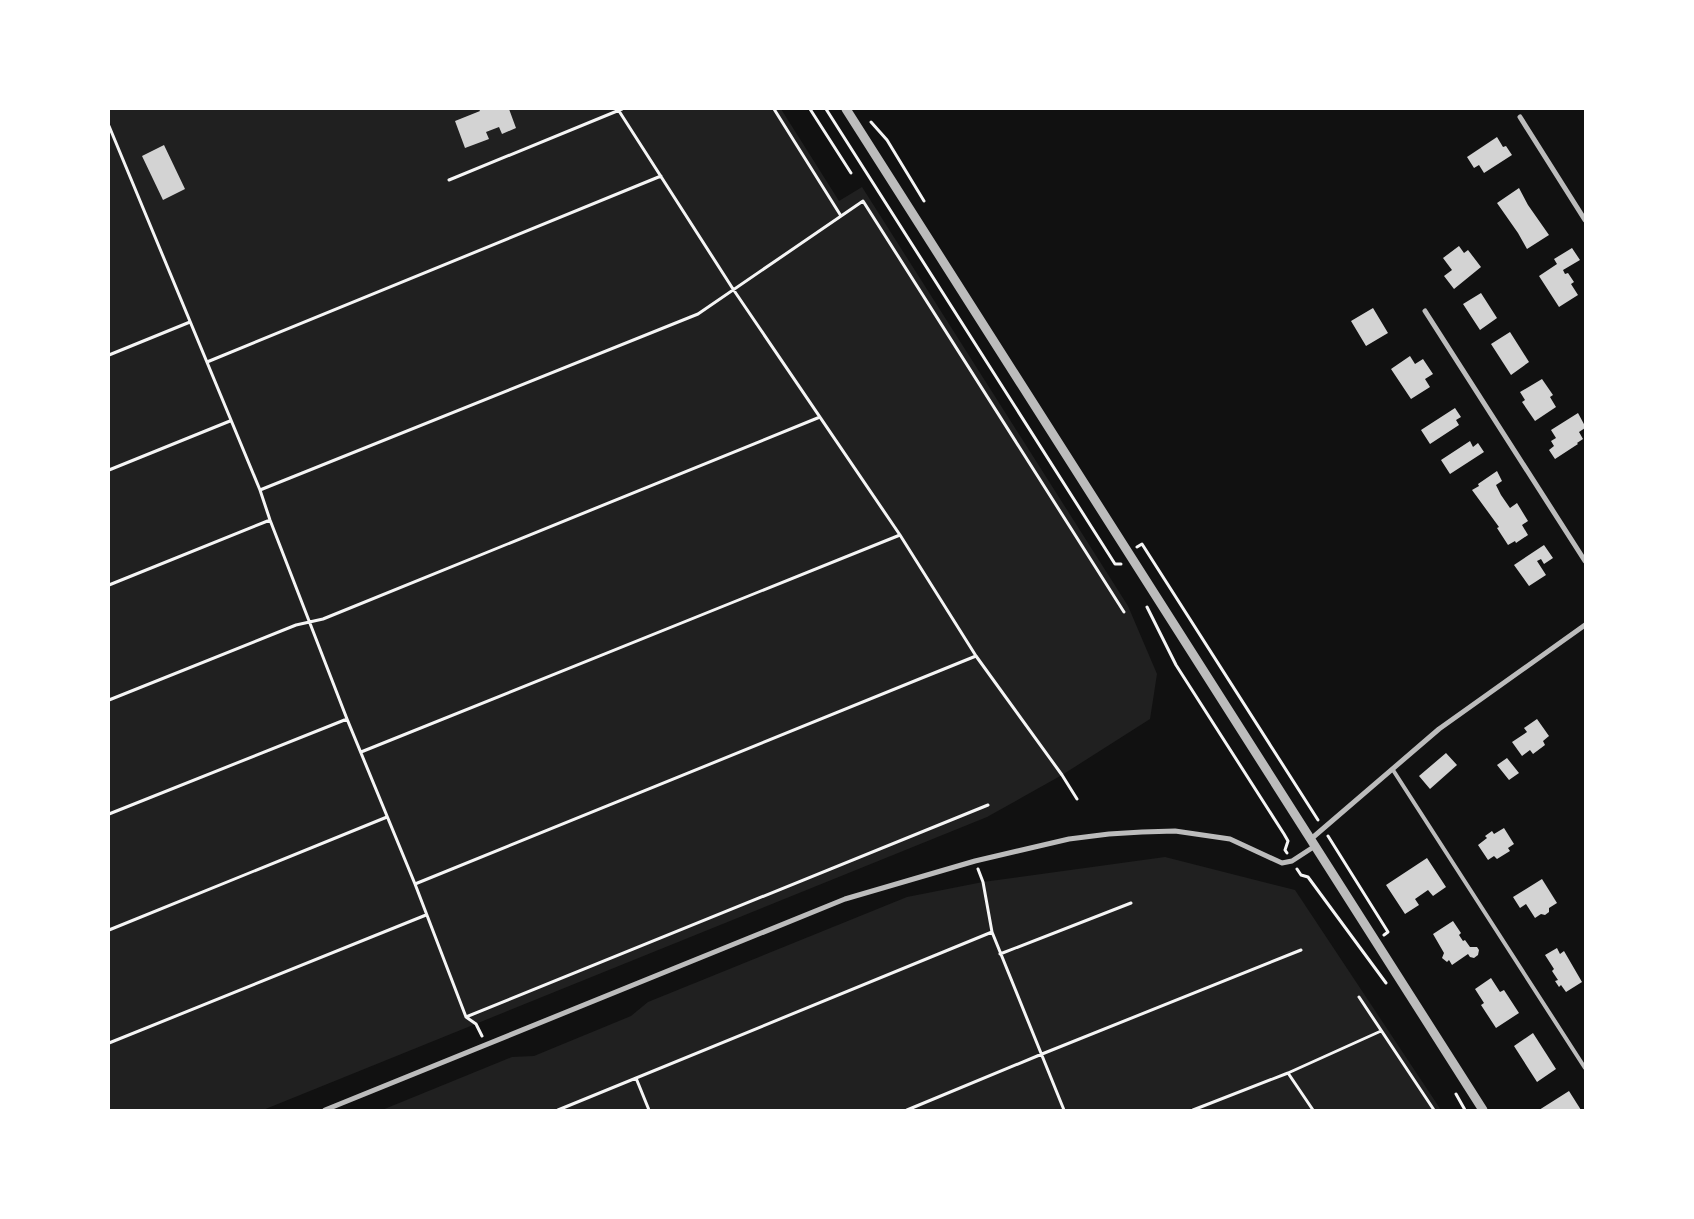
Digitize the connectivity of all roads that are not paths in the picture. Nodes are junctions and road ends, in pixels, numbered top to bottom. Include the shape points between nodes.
1 (846, 109) edge
2 (1520, 117) dead end
3 (1585, 220) edge
4 (1425, 311) dead end
5 (1585, 561) edge
6 (1585, 625) edge
7 (1393, 770) junction
8 (1313, 842) junction
9 (1585, 1068) edge
10 (325, 1110) edge
11 (1483, 1110) edge

1 - 8 street
2 - 3 street
4 - 5 street
6 - 7 street via 1440,730
7 - 8 street
7 - 9 lane
8 - 10 street via 1292,861 1282,863 1230,839 1175,831 1109,834 1069,839 975,861 845,899
8 - 11 street

